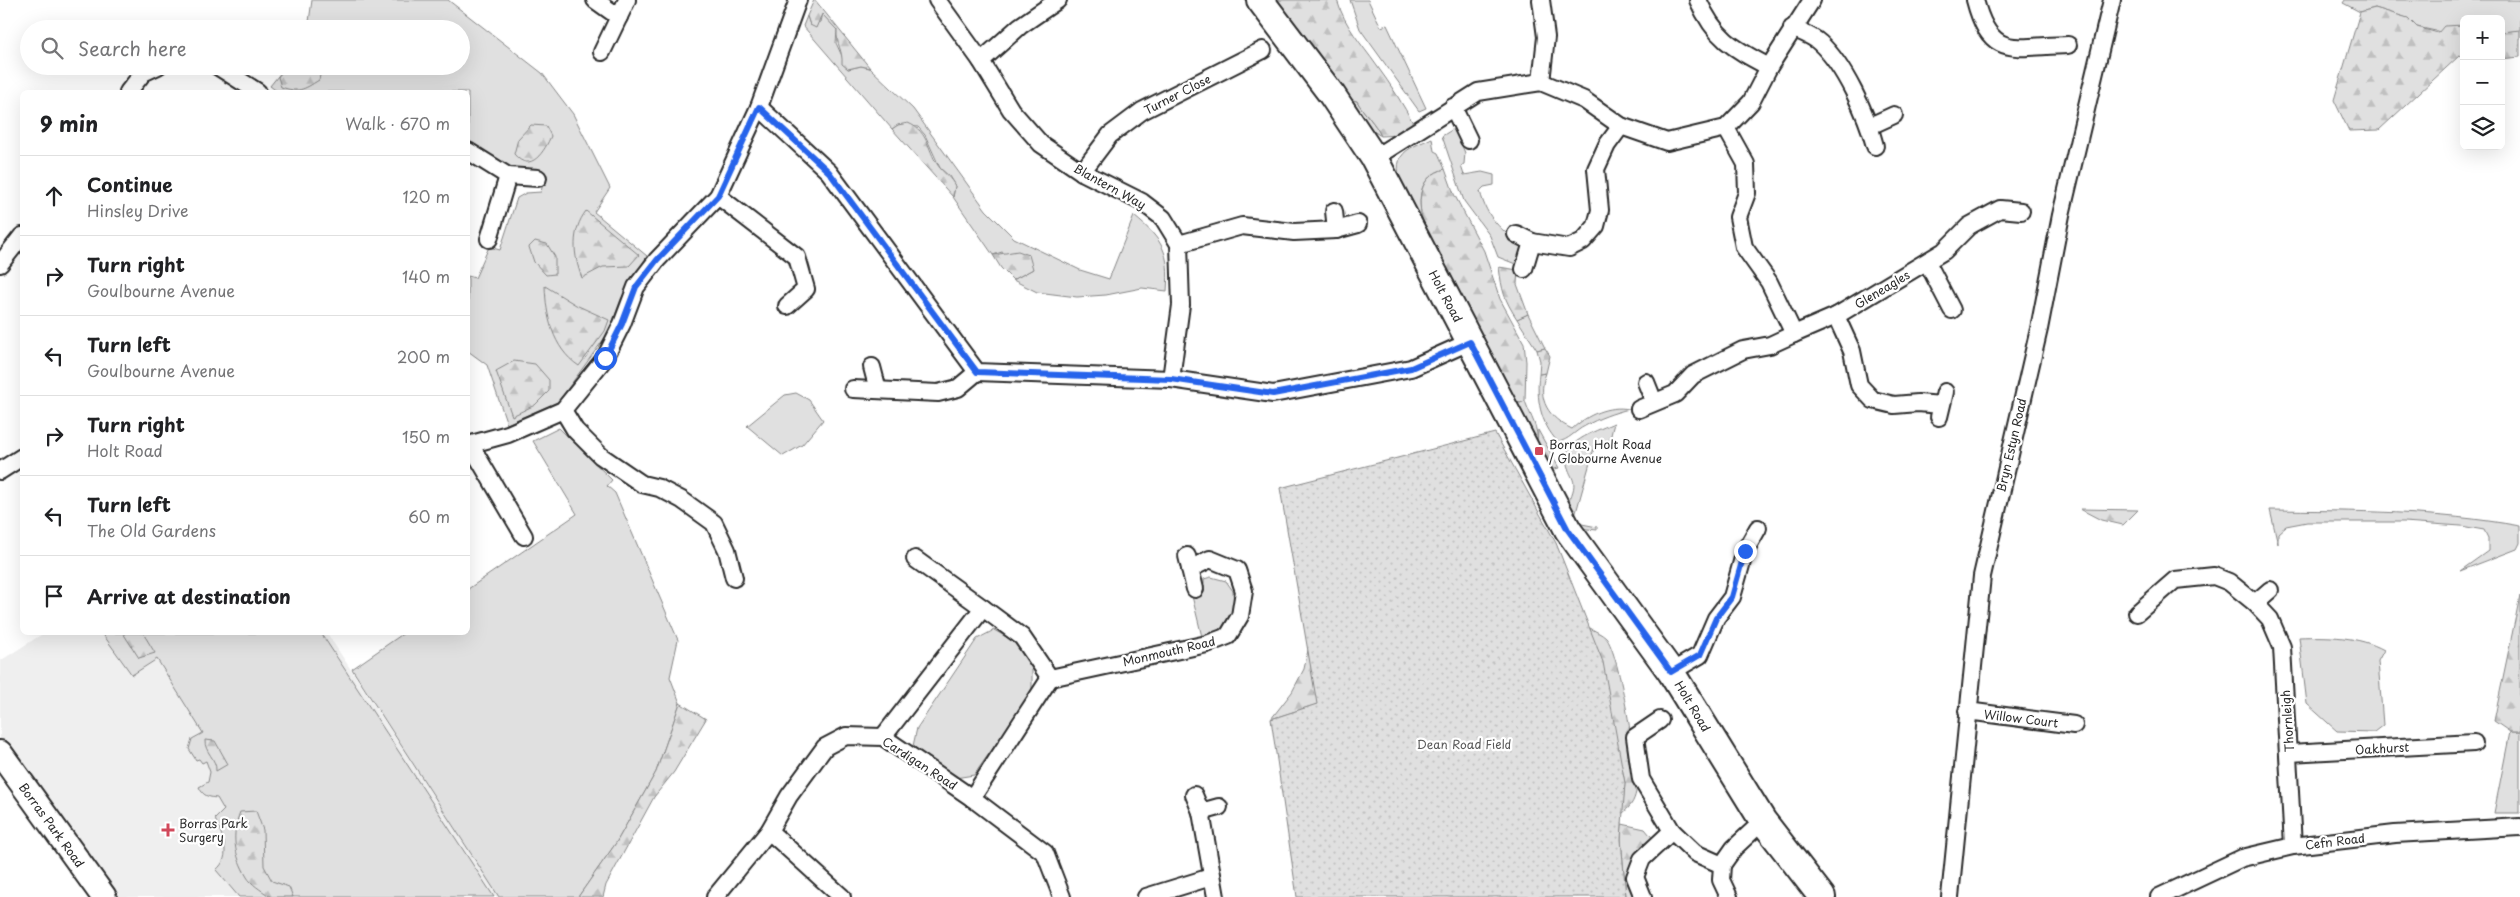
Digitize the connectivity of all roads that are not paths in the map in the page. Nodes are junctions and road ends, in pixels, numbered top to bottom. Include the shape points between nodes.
1 (595, 0) edge
2 (627, 0) edge
3 (798, 0) edge
4 (937, 0) edge
5 (1058, 0) edge
6 (1260, 0) edge
7 (1542, 0) edge
8 (1698, 0) edge
9 (1812, 0) edge
10 (1975, 0) edge
11 (2112, 0) edge
12 (619, 16) junction
13 (1792, 28) junction
14 (2068, 45) dead end
15 (1262, 50) dead end
16 (602, 52) dead end
17 (981, 61) junction
18 (1769, 67) junction
19 (141, 75) edge
20 (231, 75) edge
21 (1541, 82) junction
22 (130, 90) edge
23 (255, 90) edge
24 (759, 107) junction
25 (1453, 107) junction
26 (1894, 115) dead end
27 (1620, 126) junction
28 (1870, 126) junction
29 (1726, 128) junction
30 (1468, 140) dead end
31 (1875, 146) dead end
32 (470, 153) edge
33 (1374, 158) junction
34 (1082, 172) junction
35 (508, 176) junction
36 (538, 178) dead end
37 (718, 196) junction
38 (1334, 211) dead end
39 (2021, 211) dead end
40 (1358, 224) dead end
41 (1336, 230) junction
42 (1516, 234) dead end
43 (20, 239) edge
44 (489, 239) dead end
45 (1532, 242) junction
46 (1179, 244) junction
47 (1927, 262) junction
48 (0, 264) edge
49 (1524, 269) dead end
50 (787, 306) dead end
51 (1952, 310) dead end
52 (1836, 316) junction
53 (1794, 334) junction
54 (1470, 342) junction
55 (872, 367) dead end
56 (977, 372) junction
57 (1171, 379) junction
58 (1646, 382) dead end
59 (853, 389) dead end
60 (878, 390) junction
61 (1654, 402) junction
62 (1942, 405) dead end
63 (1639, 409) dead end
64 (563, 410) junction
65 (470, 444) edge
66 (470, 446) edge
67 (20, 458) edge
68 (0, 471) edge
69 (1758, 528) dead end
70 (524, 536) dead end
71 (916, 559) dead end
72 (734, 578) dead end
73 (1195, 589) dead end
74 (2270, 590) dead end
75 (2255, 603) junction
76 (983, 608) junction
77 (2137, 613) dead end
78 (1671, 672) junction
79 (1050, 678) junction
80 (1967, 711) junction
81 (1660, 720) dead end
82 (2074, 725) dead end
83 (883, 737) junction
84 (2474, 743) dead end
85 (0, 753) edge
86 (2289, 753) junction
87 (1194, 795) dead end
88 (972, 798) junction
89 (1219, 807) dead end
90 (1201, 812) junction
91 (1763, 821) junction
92 (2520, 828) edge
93 (769, 830) junction
94 (1672, 831) junction
95 (2293, 846) junction
96 (1722, 865) junction
97 (1211, 877) junction
98 (104, 897) edge
99 (715, 897) edge
100 (842, 897) edge
101 (1062, 897) edge
102 (1146, 897) edge
103 (1216, 897) edge
104 (1643, 897) edge
105 (1730, 897) edge
106 (1822, 897) edge
107 (1950, 897) edge
108 (2159, 897) edge

1 - 12 street
2 - 12 street
3 - 24 street
4 - 17 street, Blantern Way
5 - 17 street via 1020,26
6 - 33 main road, Holt Road via 1332,95
7 - 21 street via 1546,37
8 - 18 street via 1708,22 1731,47
9 - 13 street
10 - 14 street via 1981,24 1993,40 2009,47 2042,39
11 - 80 street, Bryn Estyn Road via 1982,576
12 - 16 street
13 - 18 street
13 - 28 street via 1820,42 1846,78
15 - 34 street, Turner Close via 1142,111 1110,135
17 - 34 street, Blantern Way via 1011,110 1041,144
18 - 29 street via 1751,102
19 - 22 street
20 - 23 street
21 - 25 street via 1478,92
21 - 27 street via 1584,100
24 - 37 street
24 - 56 street via 829,172
25 - 30 street
25 - 33 street
26 - 28 street
27 - 29 street via 1667,142
27 - 45 street via 1596,168 1600,210 1596,226 1583,241 1569,248
28 - 31 street
29 - 53 street via 1746,164 1747,193 1738,217 1744,247 1769,282
32 - 35 street
33 - 54 main road, Holt Road
34 - 46 street, Blantern Way via 1142,202 1163,218
35 - 36 street
35 - 44 street
37 - 50 street via 796,257 806,289
37 - 64 street via 636,287 605,358
38 - 41 street
39 - 47 street, Gleneagles via 1999,204
40 - 41 street
41 - 46 street via 1294,232 1242,226
42 - 45 street
43 - 48 street
45 - 49 street
46 - 57 street, Blantern Way via 1182,305
47 - 51 street
47 - 52 street, Gleneagles
52 - 53 street, Gleneagles
52 - 62 street via 1852,351 1859,385 1873,400 1894,405
53 - 61 street, Gleneagles via 1770,345 1736,354 1693,375 1676,394
54 - 57 street via 1411,368 1273,394
54 - 78 main road, Holt Road via 1568,530
55 - 60 street
56 - 57 street
56 - 60 street via 958,388 938,393
58 - 61 street
59 - 60 street
61 - 63 street, Gleneagles
64 - 65 street via 508,434
64 - 72 street via 575,430 601,456 642,484 660,488 682,500 714,523 727,550
66 - 70 street
67 - 68 street
69 - 78 street via 1737,550 1732,597 1716,618 1700,655
71 - 76 street
73 - 79 street, Monmouth Road via 1188,562 1210,559 1237,570 1244,591 1240,616 1228,636 1206,644
74 - 75 street
75 - 77 street, Thornleigh via 2229,582 2214,576 2175,580
75 - 86 street, Thornleigh via 2270,619 2282,647
76 - 79 street via 1022,637
76 - 83 street
78 - 91 main road, Holt Road
79 - 88 street
80 - 82 street, Willow Court
80 - 107 street, Bryn Estyn Road
81 - 94 street via 1635,737 1642,779
83 - 88 street, Cardigan Road
83 - 93 street, Cardigan Road via 846,736 825,747
84 - 86 street, Oakhurst
85 - 98 street, Borras Park Road
86 - 95 street, Thornleigh
87 - 90 street
88 - 101 street, Cardigan Road via 1045,853
89 - 90 street
90 - 97 street
91 - 96 street via 1726,856
91 - 106 main road, Holt Road
92 - 95 street, Cefn Road via 2395,834
93 - 99 street, Cardigan Road
93 - 100 street
94 - 96 street via 1695,853
94 - 104 street via 1642,859 1636,877
95 - 108 street, Cefn Road via 2242,858
96 - 105 street via 1721,880
97 - 102 street
97 - 103 street

